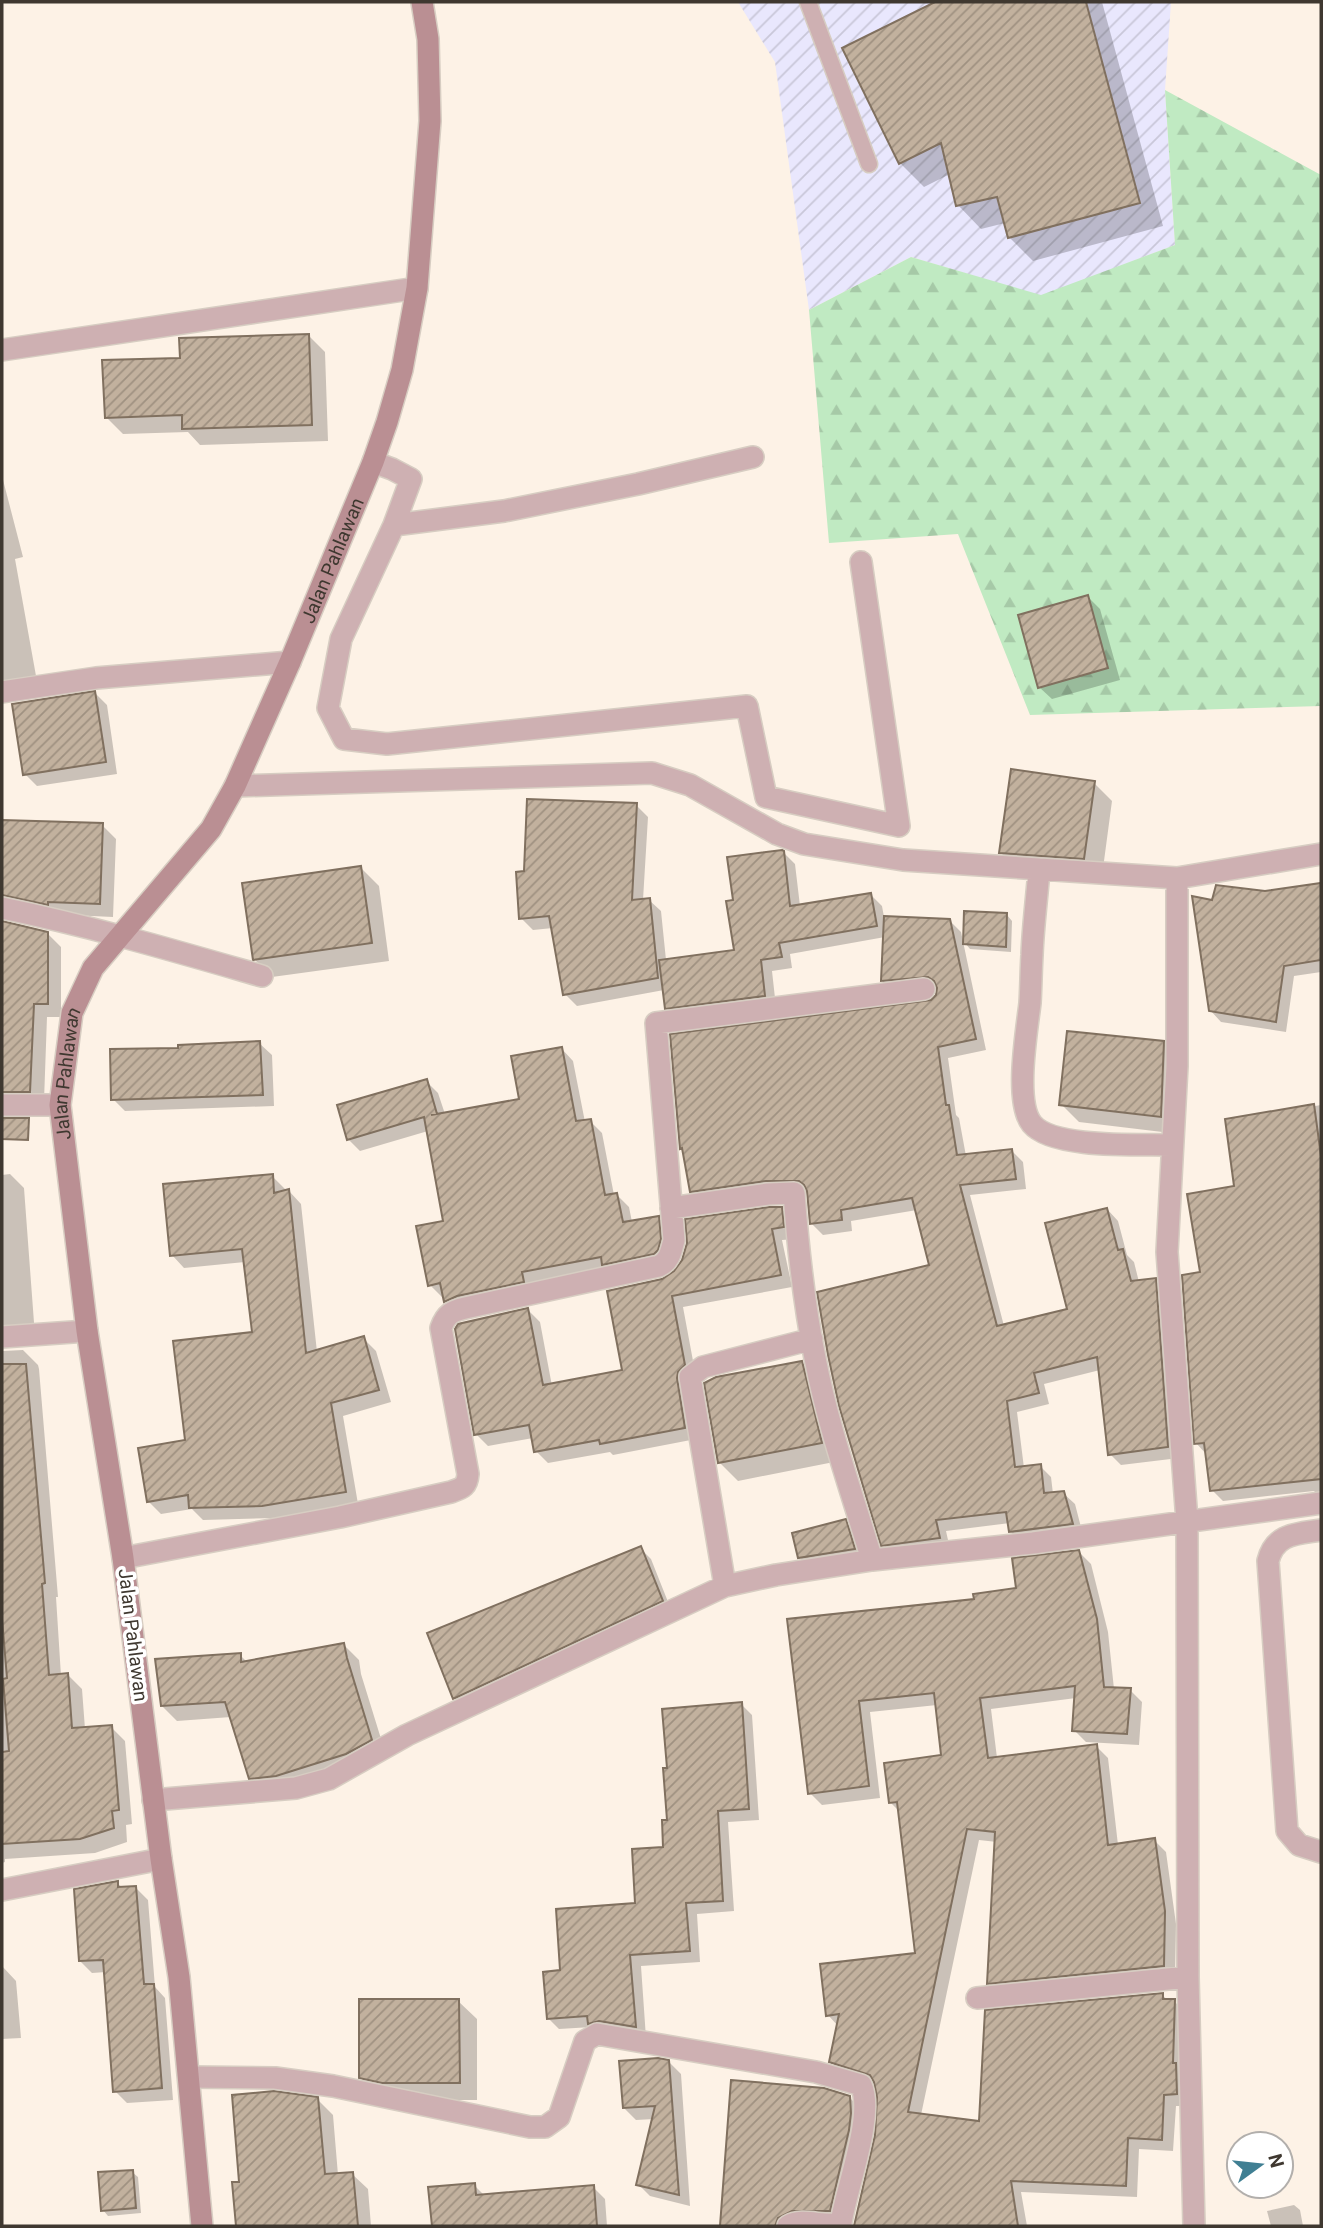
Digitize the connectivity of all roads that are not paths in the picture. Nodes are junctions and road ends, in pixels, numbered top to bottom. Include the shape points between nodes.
1 (422, 2) edge
2 (808, 2) edge
3 (869, 164) dead end
4 (417, 288) junction
5 (2, 350) edge
6 (753, 457) dead end
7 (373, 462) junction
8 (394, 525) junction
9 (861, 562) dead end
10 (290, 662) junction
11 (2, 692) edge
12 (235, 786) junction
13 (1321, 854) edge
14 (1039, 869) junction
15 (1177, 878) junction
16 (2, 908) edge
17 (121, 935) junction
18 (262, 976) dead end
19 (924, 989) dead end
20 (60, 1104) junction
21 (2, 1105) edge
22 (1172, 1145) junction
23 (671, 1208) junction
24 (87, 1331) junction
25 (2, 1338) edge
26 (811, 1339) junction
27 (1321, 1503) edge
28 (1187, 1521) junction
29 (1321, 1530) edge
30 (123, 1558) junction
31 (872, 1560) junction
32 (725, 1586) junction
33 (153, 1800) junction
34 (1321, 1852) edge
35 (161, 1859) junction
36 (2, 1890) edge
37 (1188, 1977) junction
38 (977, 1998) dead end
39 (189, 2077) junction
40 (202, 2226) edge
41 (788, 2226) edge
42 (1194, 2226) edge

1 - 4 street, Jalan Pahlawan via 428,38 430,121
2 - 3 lane
4 - 5 street
4 - 7 street, Jalan Pahlawan via 402,370
6 - 8 street via 503,511
7 - 8 street via 411,479
7 - 10 street, Jalan Pahlawan
8 - 9 street via 341,639 328,708 344,739 387,744 747,706 765,797 899,825
10 - 11 street via 96,678
10 - 12 street, Jalan Pahlawan
12 - 14 street via 652,773 690,785 777,834 804,844 903,860
12 - 17 street, Jalan Pahlawan via 211,829
13 - 15 street
14 - 15 street
14 - 22 street via 1023,1056 1024,1102 1032,1124 1056,1139
15 - 22 street via 1177,1066
16 - 17 street
17 - 18 street
17 - 20 street, Jalan Pahlawan via 93,968 72,1013
19 - 23 street via 656,1023
20 - 21 street
20 - 24 street, Jalan Pahlawan
22 - 28 street via 1167,1252
23 - 26 street via 794,1193
23 - 30 street via 674,1240 670,1256 659,1266 451,1311 445,1318 441,1328 468,1475 464,1487 340,1517
24 - 25 street
24 - 30 street, Jalan Pahlawan
26 - 31 street via 828,1415
26 - 32 street via 703,1367 690,1377
27 - 28 street
28 - 31 street via 1033,1544
28 - 37 street
29 - 34 street via 1277,1541 1268,1561 1287,1831 1299,1845
30 - 33 street, Jalan Pahlawan
31 - 32 street
32 - 33 street via 407,1735 329,1779 296,1788
33 - 35 street, Jalan Pahlawan
35 - 36 street
35 - 39 street, Jalan Pahlawan
37 - 38 street
37 - 42 street
39 - 40 street, Jalan Pahlawan
39 - 41 street via 275,2078 333,2085 545,2127 559,2117 584,2041 597,2034 816,2072 861,2085 864,2117 841,2223

